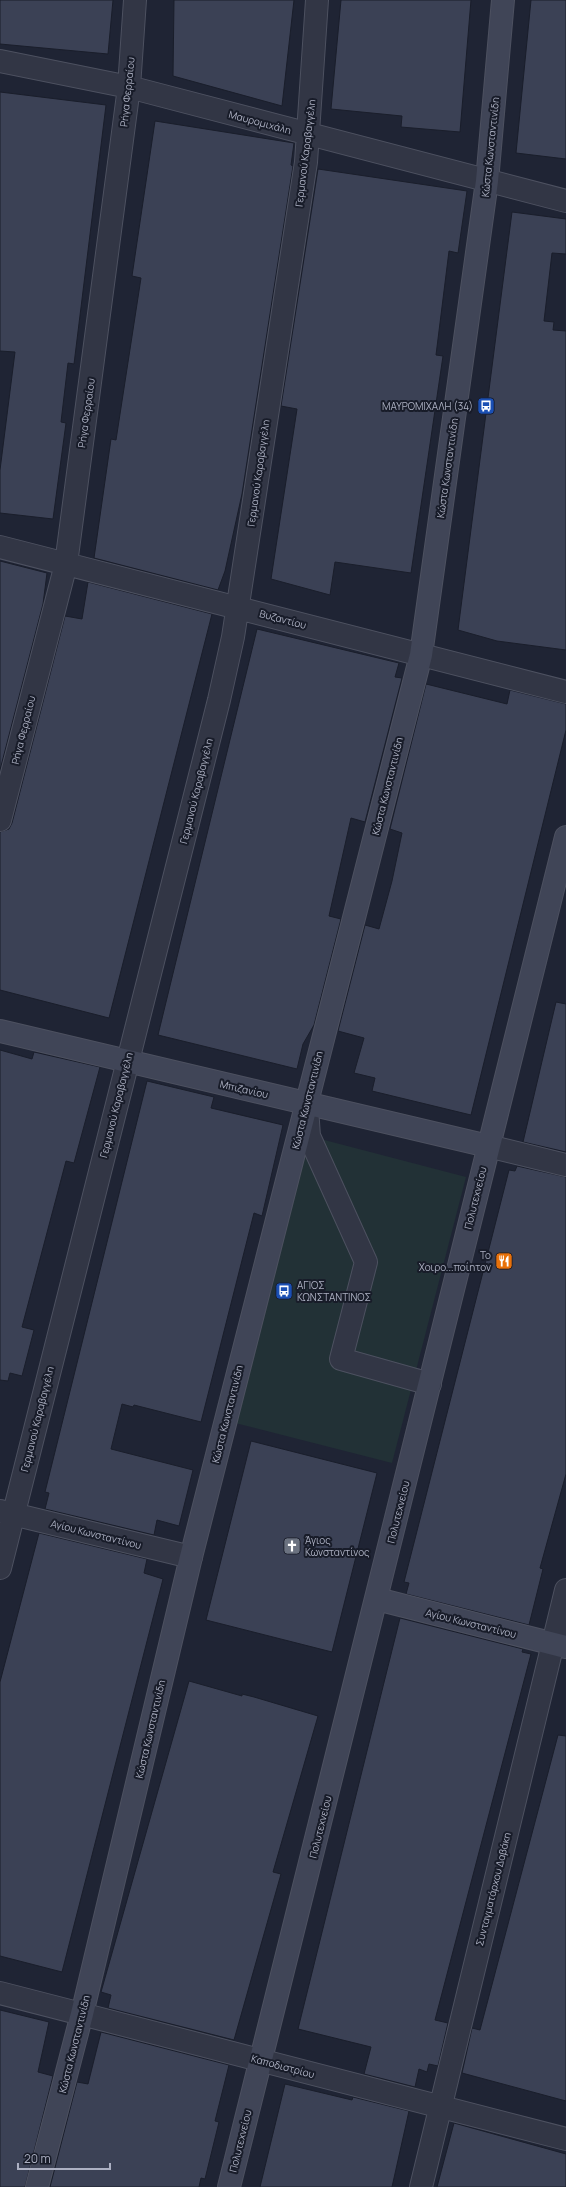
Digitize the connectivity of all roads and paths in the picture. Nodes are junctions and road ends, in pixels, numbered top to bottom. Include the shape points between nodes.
1 (134, 0) edge
2 (317, 0) edge
3 (503, 0) edge
4 (0, 61) edge
5 (130, 87) junction
6 (309, 135) junction
7 (487, 181) junction
8 (566, 201) edge
9 (0, 547) edge
10 (66, 564) junction
11 (238, 607) junction
12 (421, 655) junction
13 (566, 692) edge
14 (0, 820) edge
15 (566, 837) edge
16 (0, 1031) edge
17 (127, 1062) junction
18 (306, 1103) junction
19 (488, 1146) junction
20 (566, 1165) edge
21 (430, 1384) junction
22 (7, 1512) edge
23 (191, 1557) junction
24 (0, 1568) edge
25 (566, 1590) edge
26 (377, 1599) junction
27 (559, 1645) edge
28 (0, 1993) edge
29 (82, 2014) junction
30 (261, 2060) junction
31 (441, 2107) junction
32 (566, 2139) edge
33 (37, 2187) edge
34 (228, 2187) edge
35 (421, 2187) edge

1 - 5 street, Ρήγα Φερραίου
2 - 6 street, Γερμανού Καραβαγγέλη
3 - 7 street, Κώστα Κωνσταντινίδη
4 - 5 street, Μαυρομιχάλη
5 - 6 street, Μαυρομιχάλη
5 - 10 street, Ρήγα Φερραίου
6 - 7 street, Μαυρομιχάλη
6 - 11 street, Γερμανού Καραβαγγέλη
7 - 8 street, Μαυρομιχάλη
7 - 12 street, Κώστα Κωνσταντινίδη
9 - 10 street, Βυζαντίου
10 - 11 street, Βυζαντίου
10 - 14 street, Ρήγα Φερραίου
11 - 12 street, Βυζαντίου
11 - 17 street, Γερμανού Καραβαγγέλη via 219,700
12 - 13 street, Βυζαντίου
12 - 18 street, Κώστα Κωνσταντινίδη
15 - 19 street, Πολυτεχνείου
16 - 17 street, Μπιζανίου
17 - 18 street, Μπιζανίου
17 - 22 street, Γερμανού Καραβαγγέλη
18 - 19 street, Μπιζανίου
18 - 21 street via 309,1136 366,1262 341,1359
18 - 23 street, Κώστα Κωνσταντινίδη
19 - 20 street
19 - 21 street, Πολυτεχνείου
21 - 26 street, Πολυτεχνείου
22 - 23 street, Αγίου Κωνσταντίνου
22 - 24 street, Γερμανού Καραβαγγέλη
23 - 29 street, Κώστα Κωνσταντινίδη
25 - 27 street, Συνταγματάρχου Δαβάκη
26 - 27 street, Αγίου Κωνσταντίνου
26 - 30 street, Πολυτεχνείου
27 - 31 street, Συνταγματάρχου Δαβάκη
28 - 29 street, Καποδιστρίου
29 - 30 street, Καποδιστρίου
29 - 33 street, Κώστα Κωνσταντινίδη
30 - 31 street, Καποδιστρίου
30 - 34 street, Πολυτεχνείου
31 - 32 street, Καποδιστρίου
31 - 35 street, Συνταγματάρχου Δαβάκη

